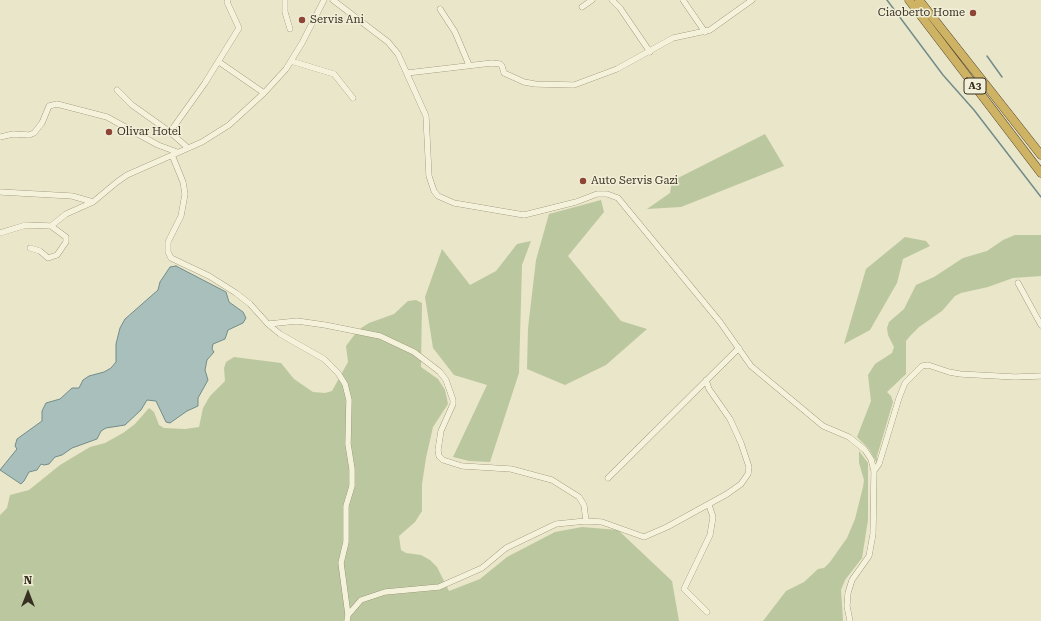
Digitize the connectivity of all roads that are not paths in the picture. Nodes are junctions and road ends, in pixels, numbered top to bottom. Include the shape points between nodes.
1 (228, 0) edge
2 (285, 0) edge
3 (324, 0) edge
4 (333, 0) edge
5 (592, 0) edge
6 (612, 0) edge
7 (683, 0) edge
8 (752, 0) edge
9 (909, 0) edge
10 (919, 0) edge
11 (582, 7) dead end
12 (440, 9) dead end
13 (290, 29) dead end
14 (705, 32) junction
15 (650, 52) junction
16 (291, 61) junction
17 (219, 62) junction
18 (469, 65) junction
19 (407, 73) junction
20 (117, 90) dead end
21 (264, 93) junction
22 (353, 98) dead end
23 (170, 132) junction
24 (0, 138) edge
25 (188, 148) junction
26 (177, 152) junction
27 (172, 155) junction
28 (1041, 155) edge
29 (1041, 173) edge
30 (0, 192) edge
31 (93, 202) junction
32 (51, 226) junction
33 (0, 233) edge
34 (30, 248) dead end
35 (1018, 283) dead end
36 (268, 324) junction
37 (1041, 325) edge
38 (739, 348) junction
39 (1041, 376) edge
40 (706, 380) junction
41 (874, 471) junction
42 (608, 478) dead end
43 (709, 504) junction
44 (586, 521) junction
45 (707, 612) dead end
46 (348, 618) edge
47 (850, 621) edge

1 - 17 street via 238,28
2 - 13 street via 285,12
3 - 16 street
4 - 19 street via 393,46
5 - 11 street
6 - 15 street
7 - 14 street
8 - 14 street
9 - 29 highway, A3
10 - 28 highway, A3
12 - 18 street via 455,32
14 - 15 street via 681,35
15 - 18 street via 617,69 574,85 524,82 504,74 500,64
16 - 21 street
16 - 22 street via 334,74
17 - 21 street
17 - 23 street
18 - 19 street
19 - 38 street via 426,116 429,176 438,196 454,203 516,214 544,211 597,194 618,198
20 - 23 street via 132,105
21 - 25 street via 229,126
23 - 25 street
24 - 26 street via 13,134 34,133 42,123 49,106 57,104 107,117 158,145
25 - 26 street
26 - 27 street
27 - 31 street via 127,175
27 - 36 street via 185,194 181,216 168,242 171,258 209,276 236,293
30 - 31 street via 72,196
31 - 32 street via 66,214
32 - 33 street via 26,225
32 - 34 street via 66,237 66,242 57,255 48,258 40,251
35 - 37 street
36 - 44 street via 298,321 325,325 380,336 414,352 440,372 446,380 453,400 441,431 438,450 443,460 462,466 511,469 552,480 579,497 586,513
36 - 46 street via 291,341 324,359 338,373 348,395 348,444 352,486 346,506 346,542 341,563
38 - 40 street
38 - 41 street via 755,369 818,422 827,429 854,440 869,455
39 - 41 street via 960,374 928,365 922,366 905,383 879,464
40 - 42 street
40 - 43 street via 709,389 730,419 749,467 748,474 741,484
41 - 47 street via 871,548 865,563 852,580 848,593
43 - 44 street via 644,537 602,522
43 - 45 street via 713,517 710,535 684,589
44 - 46 street via 548,527 506,548 482,568 439,587 384,592 361,600

